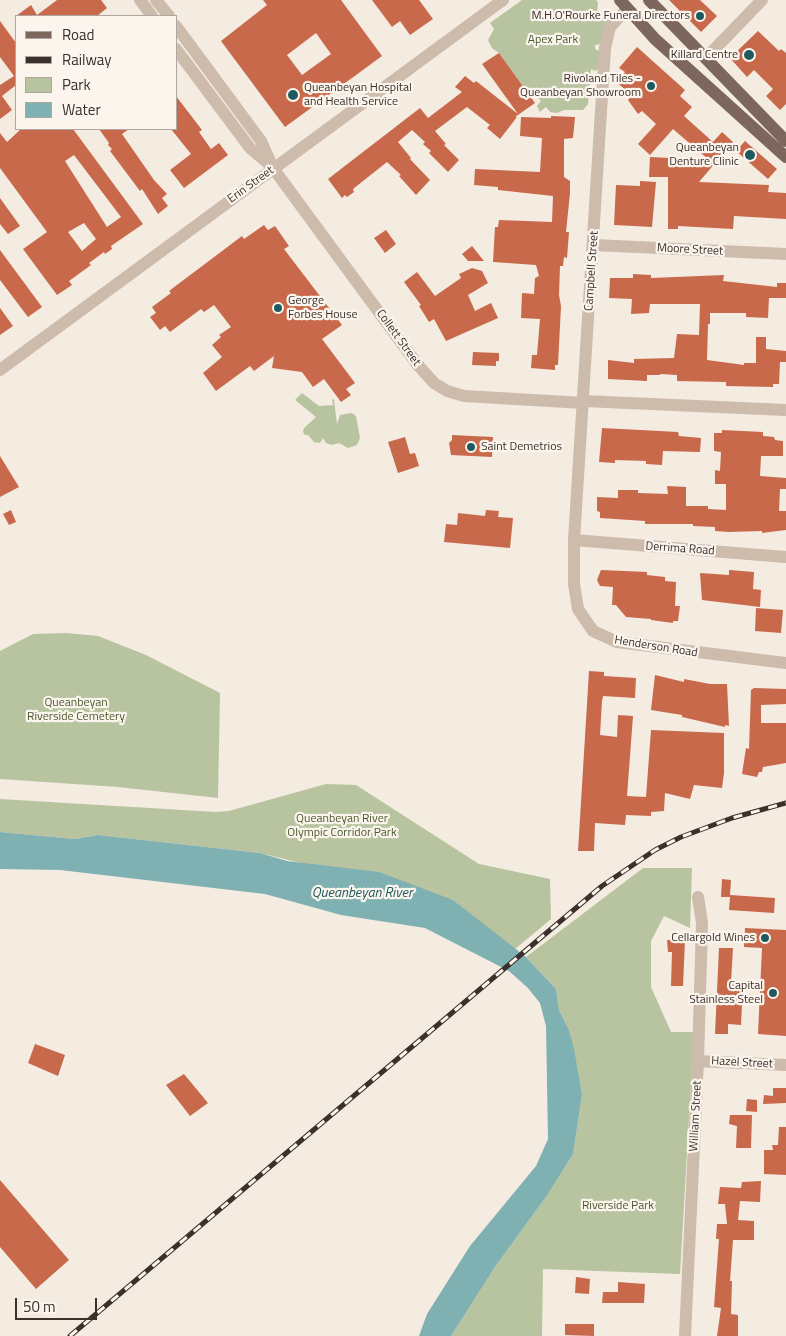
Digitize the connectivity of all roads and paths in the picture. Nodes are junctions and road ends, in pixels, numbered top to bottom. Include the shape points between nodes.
1 (140, 0) edge
2 (156, 0) edge
3 (502, 0) edge
4 (649, 0) edge
5 (762, 0) edge
6 (623, 5) edge
7 (151, 15) edge
8 (168, 15) edge
9 (178, 29) edge
10 (178, 52) edge
11 (706, 58) junction
12 (692, 72) junction
13 (786, 141) edge
14 (786, 157) edge
15 (274, 168) junction
16 (594, 246) junction
17 (786, 254) edge
18 (0, 370) edge
19 (584, 402) junction
20 (786, 410) edge
21 (574, 540) junction
22 (786, 557) edge
23 (786, 663) edge
24 (698, 897) dead end
25 (698, 1061) junction
26 (786, 1065) edge
27 (685, 1336) edge

1 - 7 street
2 - 8 street
3 - 15 street, Erin Street
4 - 11 main road
5 - 11 street
6 - 12 main road
6 - 16 street, Campbell Street via 606,42
9 - 15 street, Collett Street via 261,141
10 - 15 street, Collett Street via 250,148
11 - 12 main road
11 - 13 main road
12 - 14 main road
15 - 18 street, Erin Street
15 - 19 street, Collett Street via 434,383 464,396
16 - 17 street, Moore Street
16 - 19 street, Campbell Street
19 - 20 street, Collett Street
19 - 21 street, Campbell Street
21 - 22 street, Derrima Road
21 - 23 street, Henderson Road via 574,584 578,609 593,631 604,638 633,645
24 - 25 street, William Street via 702,923
25 - 26 street, Hazel Street
25 - 27 street, William Street

